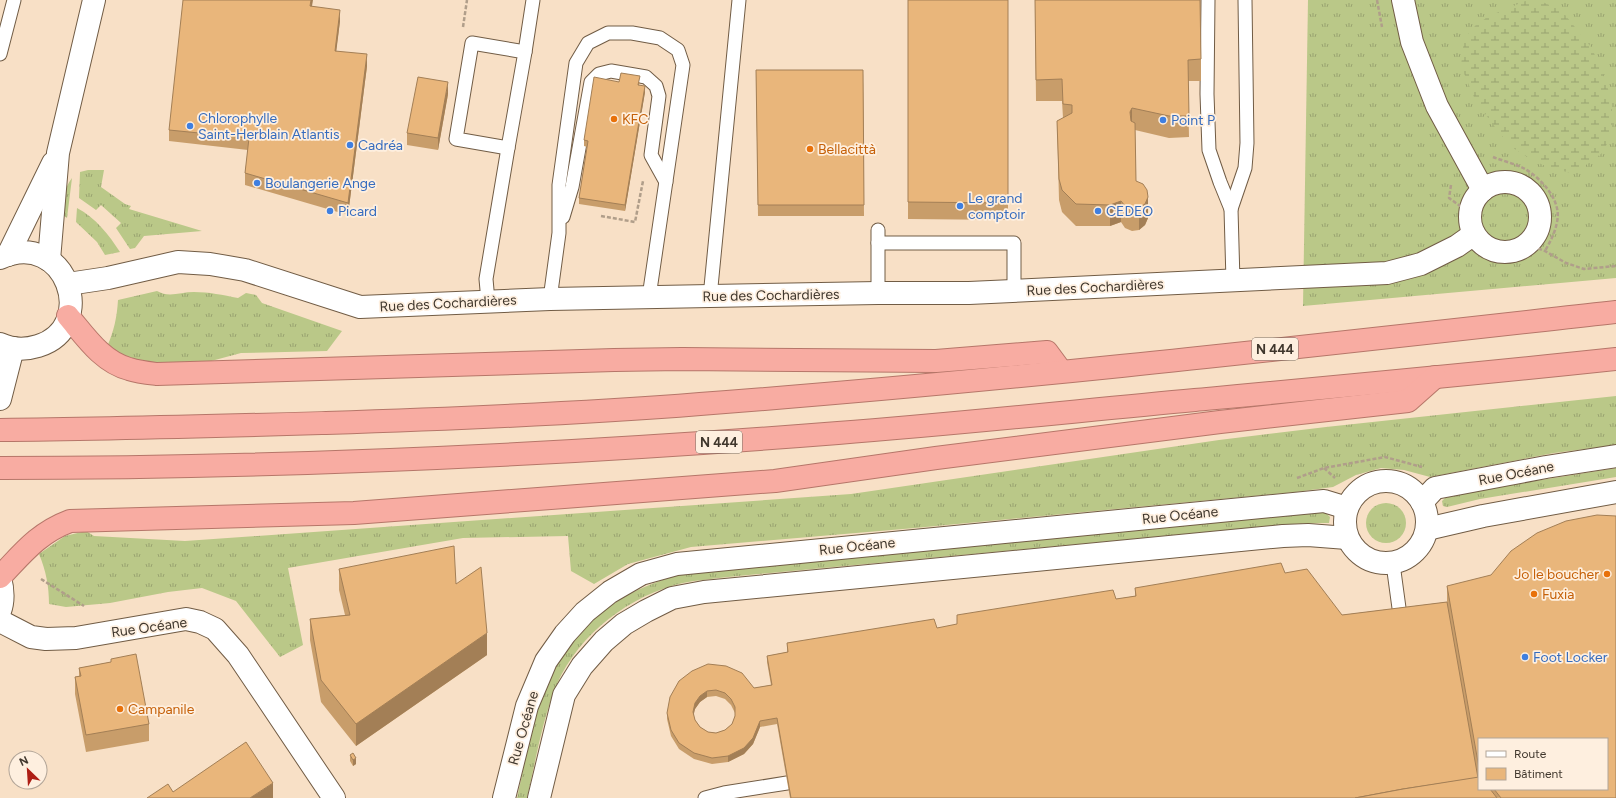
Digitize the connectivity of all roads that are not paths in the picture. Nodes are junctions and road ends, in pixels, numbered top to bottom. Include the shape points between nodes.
1 (14, 0) edge
2 (94, 0) edge
3 (533, 0) edge
4 (739, 0) edge
5 (1208, 0) edge
6 (1245, 0) edge
7 (1403, 0) edge
8 (525, 52) junction
9 (0, 54) edge
10 (508, 148) junction
11 (58, 153) junction
12 (666, 182) junction
13 (1483, 190) junction
14 (1231, 209) junction
15 (559, 233) junction
16 (1474, 234) junction
17 (4, 256) edge
18 (49, 260) junction
19 (1233, 281) junction
20 (68, 284) junction
21 (1014, 291) junction
22 (878, 293) junction
23 (649, 297) junction
24 (710, 297) junction
25 (550, 299) junction
26 (488, 302) junction
27 (1616, 312) edge
28 (68, 316) junction
29 (6, 346) edge
30 (1616, 359) edge
31 (1061, 371) junction
32 (1435, 377) junction
33 (2, 393) edge
34 (0, 430) edge
35 (1616, 456) edge
36 (0, 468) edge
37 (1616, 492) edge
38 (1422, 502) junction
39 (1346, 508) junction
40 (1427, 529) junction
41 (1347, 538) junction
42 (1393, 564) junction
43 (0, 578) edge
44 (1399, 608) edge
45 (0, 611) edge
46 (0, 621) edge
47 (787, 783) edge
48 (334, 798) edge
49 (504, 798) edge
50 (539, 798) edge
51 (705, 798) edge

1 - 9 lane
2 - 11 street
3 - 8 lane
4 - 24 lane
5 - 14 lane via 1209,150
6 - 14 lane via 1247,143 1245,168
7 - 13 street via 1412,42 1437,106
8 - 10 lane
8 - 10 lane via 472,43 456,139
10 - 26 lane via 486,279
11 - 17 street
11 - 18 street
12 - 15 lane via 651,155 659,96 656,86 646,77 611,71 599,74 591,82 572,187
12 - 15 lane via 683,64 678,50 660,38 632,33 608,33 588,44 576,63 559,185
12 - 23 lane
13 - 16 street via 1476,196 1470,213 1470,224
13 - 16 street via 1493,184 1505,182 1517,184 1528,190 1540,211 1535,235 1536,248 1504,252 1492,250 1482,244
14 - 19 lane
15 - 25 lane
16 - 19 street, Rue des Cochardières via 1457,246 1421,264 1387,273
17 - 18 street via 29,253
18 - 20 street
19 - 21 street, Rue des Cochardières
20 - 26 street, Rue des Cochardières via 178,262 245,270 360,307
20 - 28 street via 71,305
21 - 22 street, Rue des Cochardières
21 - 22 lane via 1014,243 878,236
22 - 24 street, Rue des Cochardières
23 - 24 street, Rue des Cochardières
23 - 25 street, Rue des Cochardières
25 - 26 street, Rue des Cochardières
27 - 31 highway, N 444
28 - 29 street via 51,340 33,348
28 - 31 highway via 96,349 112,362 128,369 157,374 637,359 936,362 1047,352
29 - 33 street
30 - 32 highway, N 444
31 - 34 highway, N 444 via 832,393 550,413 168,428
32 - 36 highway, N 444 via 971,422 682,444 411,459 97,468
32 - 43 highway via 1408,401 1213,422 776,481 354,513 70,521 40,536
35 - 38 street, Rue Océane via 1435,488
37 - 40 street
38 - 39 street via 1403,484 1390,480 1377,481 1364,486 1354,495
38 - 40 street via 1427,515
39 - 41 street via 1344,520
39 - 49 street, Rue Océane via 1324,501 677,564 641,574 610,592 585,612 564,634 546,661 527,706
40 - 42 street via 1417,550
41 - 42 street via 1360,555 1371,561
41 - 50 street via 1275,537 704,592 672,598 624,624 604,641 582,666 564,695
42 - 44 lane
43 - 45 street via 3,598
46 - 48 street, Rue Océane via 31,637 46,639 76,638 186,619 200,622 215,630 238,656
47 - 51 lane via 724,792

